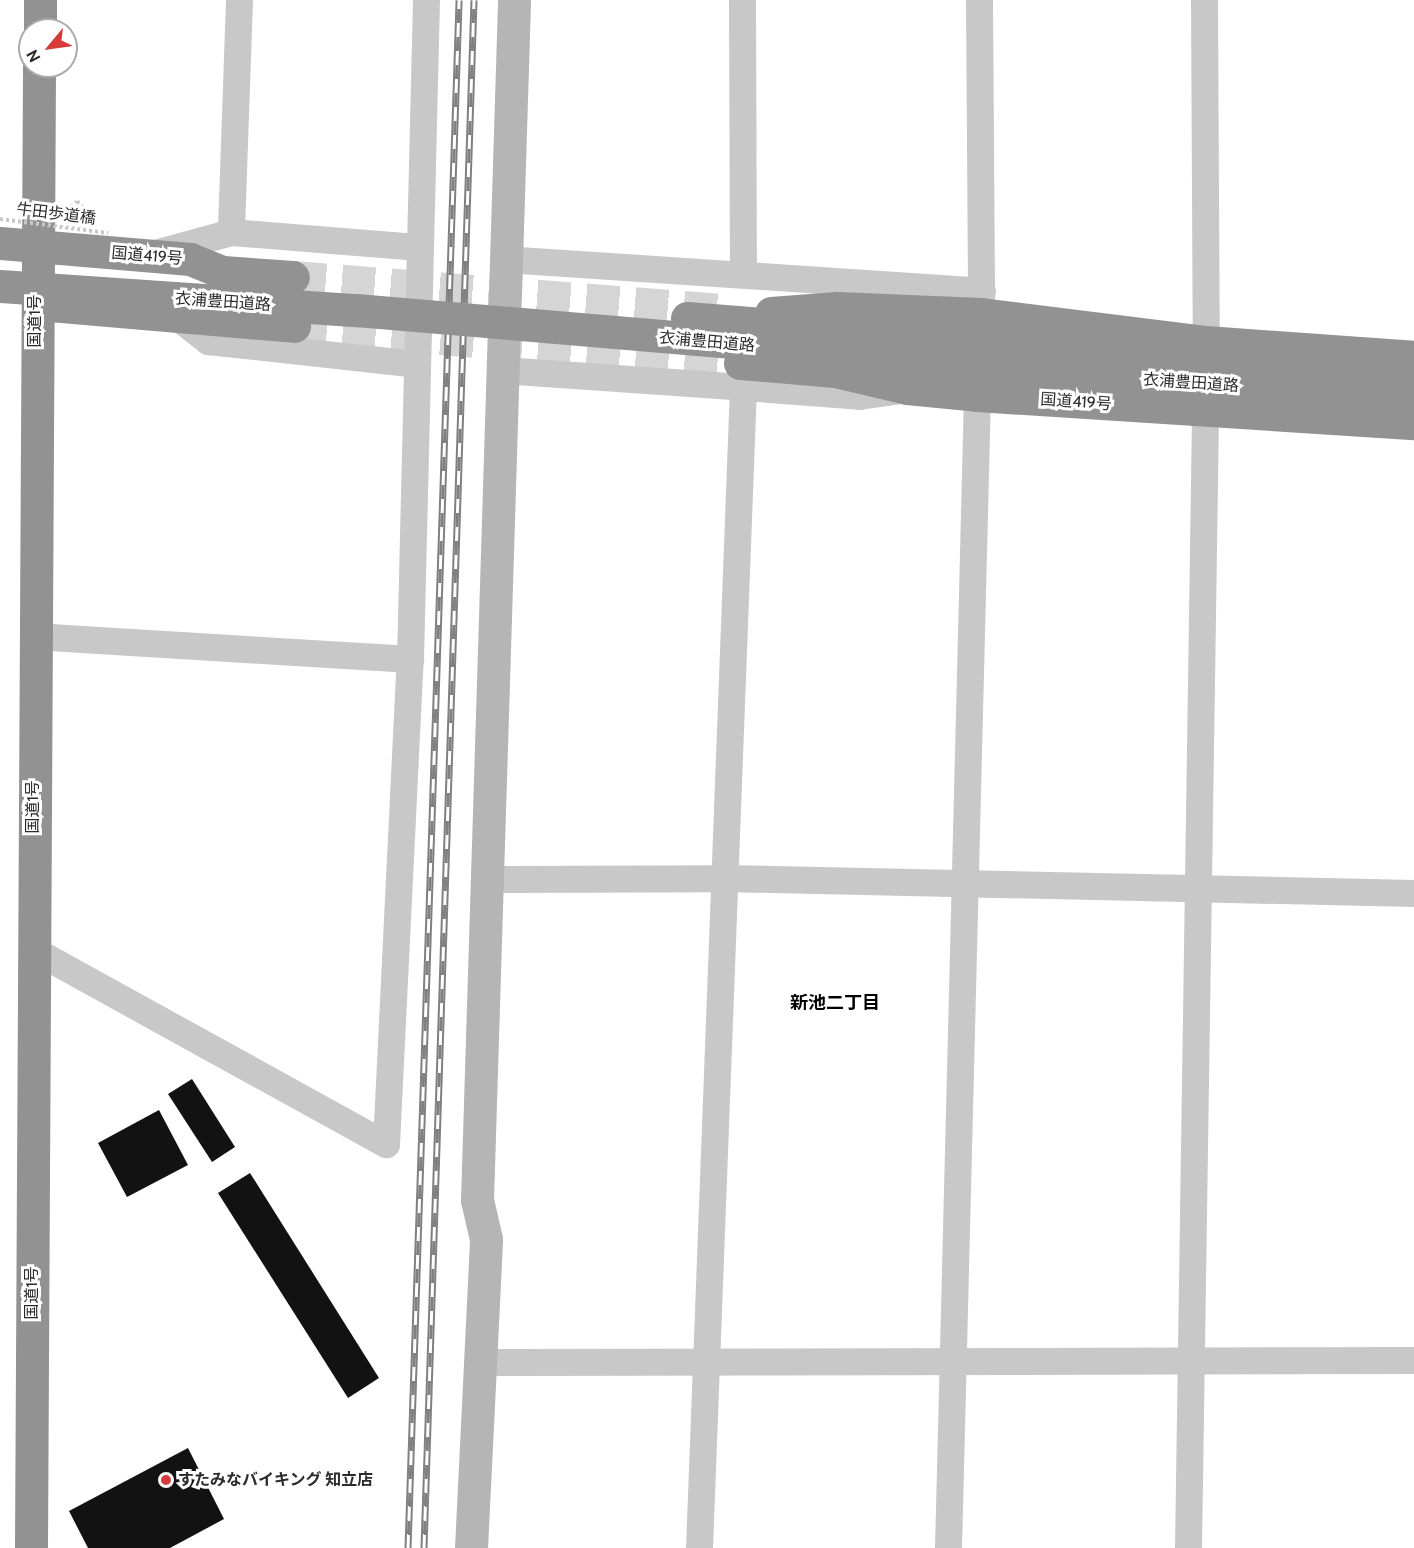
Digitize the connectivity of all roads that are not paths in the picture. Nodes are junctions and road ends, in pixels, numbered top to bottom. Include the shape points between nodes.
1 (40, 0) edge
2 (239, 0) edge
3 (426, 0) edge
4 (514, 0) edge
5 (742, 0) edge
6 (979, 0) edge
7 (1204, 0) edge
8 (40, 18) edge
9 (39, 78) edge
10 (231, 232) junction
11 (0, 243) edge
12 (35, 246) junction
13 (416, 247) junction
14 (148, 255) junction
15 (505, 259) junction
16 (0, 263) edge
17 (743, 274) junction
18 (293, 277) tunnel mouth
19 (0, 286) edge
20 (0, 302) edge
21 (981, 303) junction
22 (36, 304) junction
23 (741, 311) tunnel mouth
24 (176, 316) junction
25 (294, 326) tunnel mouth
26 (1206, 342) junction
27 (1414, 357) edge
28 (416, 364) junction
29 (502, 370) junction
30 (741, 375) junction
31 (1414, 375) edge
32 (977, 395) junction
33 (1414, 400) edge
34 (1205, 412) junction
35 (1414, 423) edge
36 (33, 636) junction
37 (410, 659) junction
38 (723, 878) junction
39 (486, 879) junction
40 (968, 883) junction
41 (1200, 891) junction
42 (1414, 893) edge
43 (34, 950) junction
44 (954, 1359) junction
45 (706, 1360) junction
46 (1414, 1360) edge
47 (1192, 1361) junction
48 (481, 1362) junction
49 (31, 1548) edge
50 (471, 1548) edge
51 (699, 1548) edge
52 (948, 1548) edge
53 (1188, 1548) edge

1 - 8 highway
2 - 10 street
3 - 13 street
4 - 15 street
5 - 17 street
6 - 21 street
7 - 26 street
9 - 12 highway, 国道1号
10 - 13 street
10 - 14 street
11 - 12 highway, 国道419号
12 - 14 highway, 国道419号
12 - 22 highway, 国道1号
13 - 28 street
14 - 18 highway, 国道419号 via 190,259 222,272
15 - 17 street
15 - 29 street
16 - 31 highway, 衣浦豊田道路, bridge
17 - 21 street
19 - 33 highway, 衣浦豊田道路, bridge via 356,310
20 - 22 highway
21 - 23 highway via 837,308 796,315
21 - 26 highway
21 - 32 highway
22 - 24 highway
22 - 36 highway, 国道1号
24 - 25 highway
24 - 28 street via 207,341
26 - 27 highway
26 - 34 highway
28 - 37 street
29 - 30 street
29 - 39 street
30 - 32 highway, 国道419号 via 835,371 907,388
30 - 38 street
32 - 34 highway, 国道419号
32 - 40 street
34 - 35 highway, 国道419号
34 - 41 street
36 - 37 street
36 - 43 highway, 国道1号
37 - 43 street via 386,1144
38 - 39 street
38 - 40 street
38 - 45 street
39 - 48 street via 477,1200 486,1239
40 - 41 street
40 - 44 street
41 - 42 street
41 - 47 street
43 - 49 highway, 国道1号
44 - 45 street
44 - 47 street
44 - 52 street
45 - 48 street
45 - 51 street
46 - 47 street
47 - 53 street
48 - 50 street

